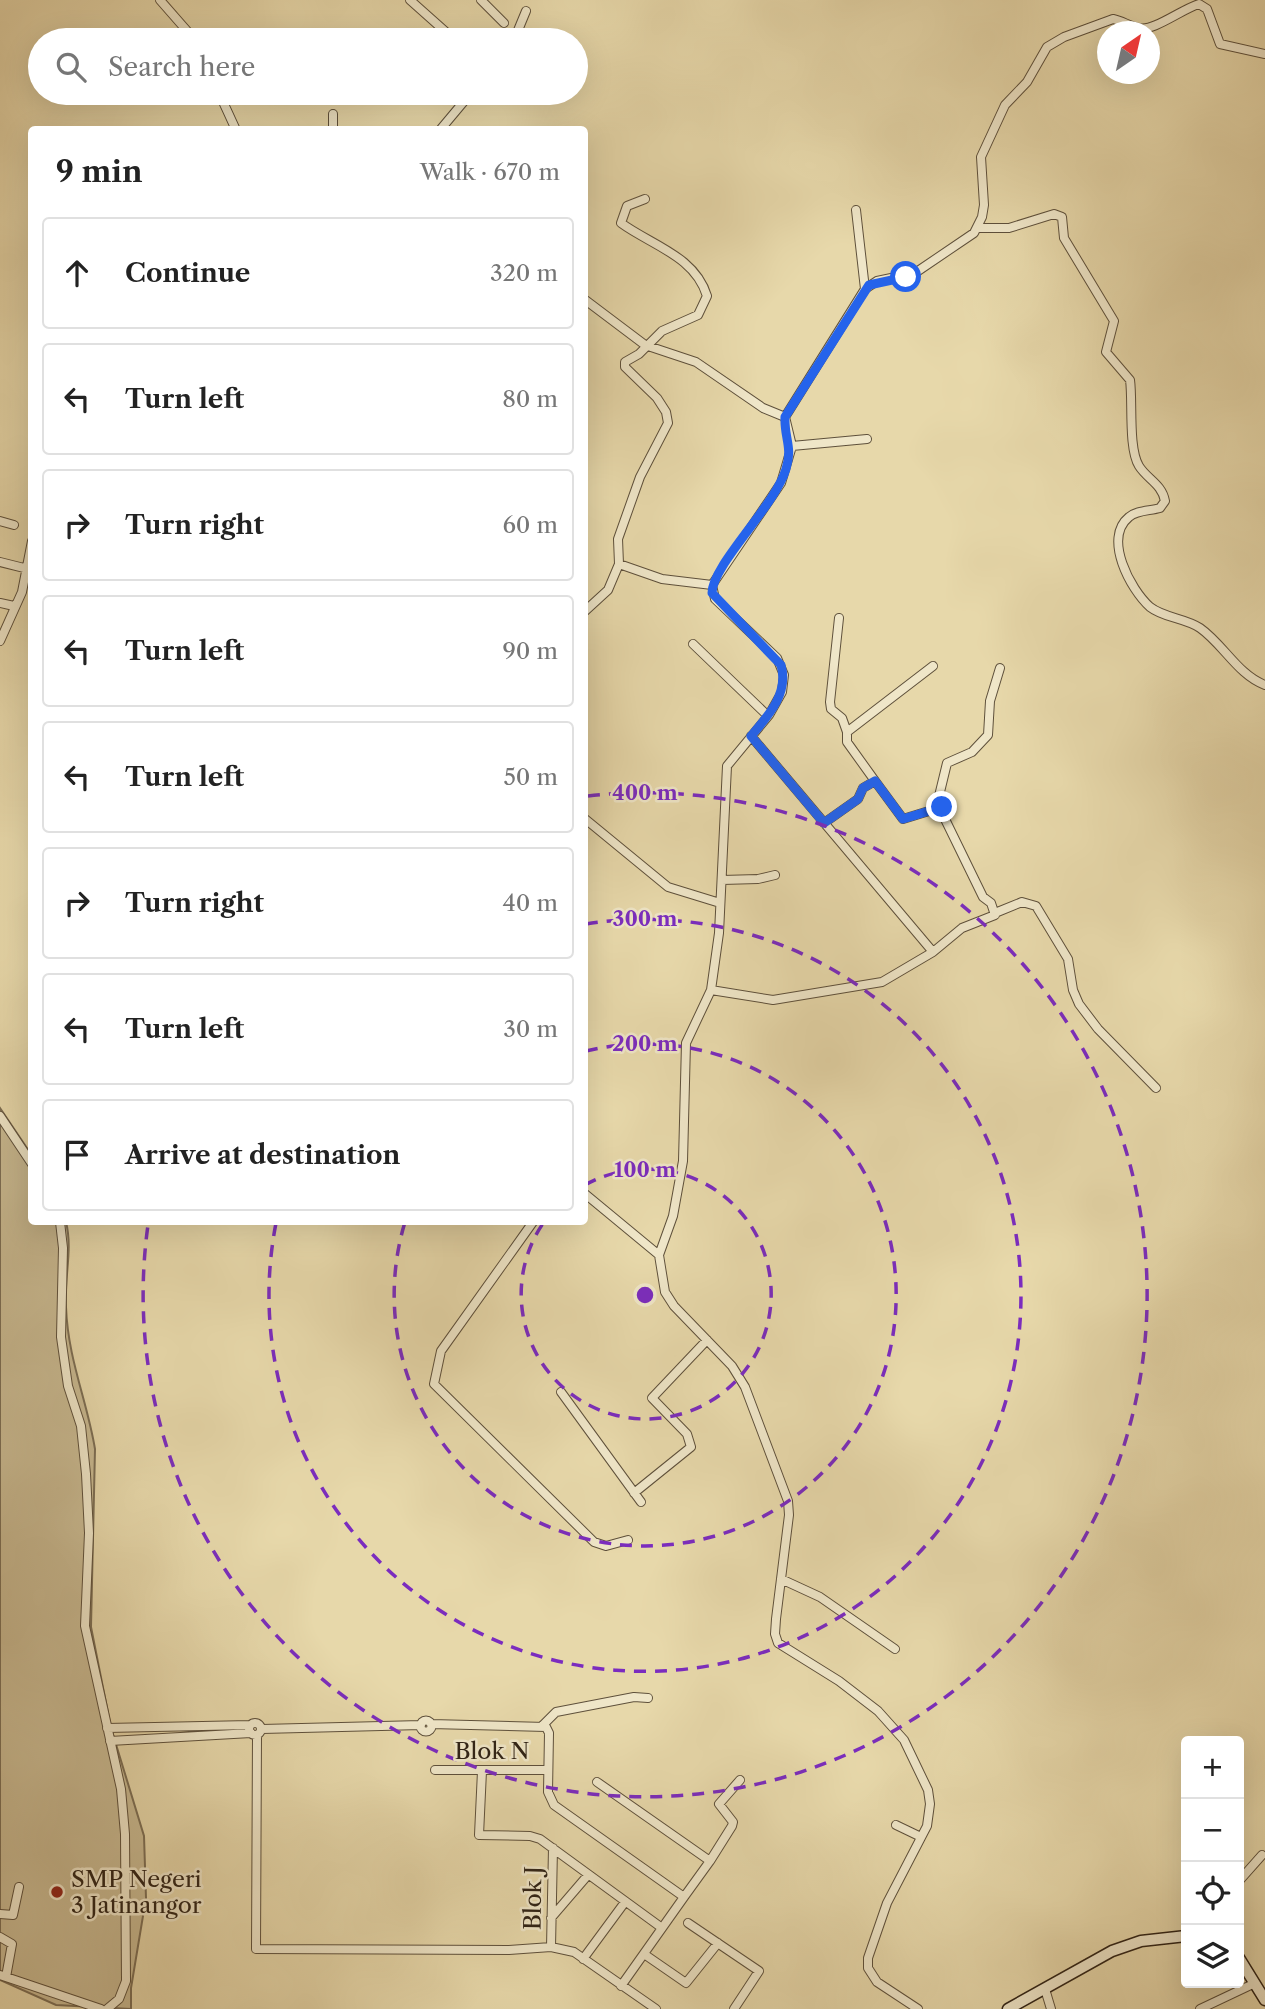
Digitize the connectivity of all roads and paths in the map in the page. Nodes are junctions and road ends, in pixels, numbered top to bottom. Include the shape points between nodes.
1 (160, 0) edge
2 (410, 0) edge
3 (481, 0) edge
4 (526, 11) dead end
5 (504, 23) dead end
6 (184, 28) edge
7 (441, 28) edge
8 (519, 28) edge
9 (1265, 54) edge
10 (225, 105) edge
11 (461, 105) edge
12 (332, 114) dead end
13 (234, 126) edge
14 (333, 126) edge
15 (443, 126) edge
16 (645, 199) dead end
17 (856, 210) dead end
18 (978, 228) junction
19 (865, 289) junction
20 (588, 302) edge
21 (645, 345) junction
22 (785, 417) junction
23 (867, 439) dead end
24 (792, 446) junction
25 (0, 522) edge
26 (14, 525) dead end
27 (0, 562) edge
28 (619, 564) junction
29 (28, 569) joint
30 (712, 585) junction
31 (0, 603) edge
32 (14, 606) junction
33 (588, 608) edge
34 (839, 618) dead end
35 (0, 641) edge
36 (693, 645) dead end
37 (933, 666) dead end
38 (1000, 668) dead end
39 (1265, 685) edge
40 (768, 716) junction
41 (847, 732) junction
42 (751, 736) junction
43 (875, 781) junction
44 (942, 807) junction
45 (588, 821) edge
46 (824, 823) junction
47 (775, 875) dead end
48 (722, 880) junction
49 (720, 903) junction
50 (995, 913) junction
51 (933, 952) junction
52 (711, 990) junction
53 (1156, 1088) dead end
54 (0, 1116) edge
55 (28, 1158) edge
56 (588, 1196) edge
57 (60, 1225) edge
58 (531, 1225) edge
59 (659, 1255) junction
60 (707, 1340) junction
61 (561, 1392) dead end
62 (634, 1493) junction
63 (640, 1502) dead end
64 (628, 1540) dead end
65 (781, 1579) junction
66 (895, 1649) dead end
67 (648, 1698) dead end
68 (542, 1726) junction
69 (107, 1728) junction
70 (255, 1731) junction
71 (110, 1741) junction
72 (435, 1770) dead end
73 (548, 1770) junction
74 (482, 1772) junction
75 (740, 1780) dead end
76 (597, 1782) dead end
77 (896, 1825) dead end
78 (921, 1838) junction
79 (553, 1848) junction
80 (1262, 1855) dead end
81 (710, 1861) junction
82 (588, 1875) junction
83 (1244, 1875) edge
84 (19, 1887) dead end
85 (684, 1896) junction
86 (625, 1902) junction
87 (0, 1914) edge
88 (551, 1918) junction
89 (688, 1923) dead end
90 (662, 1928) junction
91 (0, 1937) edge
92 (1181, 1937) edge
93 (718, 1943) junction
94 (551, 1947) junction
95 (644, 1954) junction
96 (583, 1959) junction
97 (1244, 1967) edge
98 (3, 1976) edge
99 (1253, 1984) junction
100 (621, 1986) junction
101 (1045, 1989) junction
102 (1265, 2000) edge
103 (101, 2009) edge
104 (107, 2009) edge
105 (656, 2009) edge
106 (734, 2009) edge
107 (918, 2009) edge
108 (1008, 2009) edge
109 (1051, 2009) edge
110 (1200, 2009) edge

1 - 6 street
2 - 7 street
3 - 5 street
4 - 8 street
9 - 18 street via 1220,44 1207,9 1199,4 1156,27 1138,28 1114,19 1047,47 1027,82 1001,112 984,147 980,163 984,205
10 - 13 street
11 - 15 street
12 - 14 street
16 - 21 street via 627,206 621,223 683,260 707,296 698,315 662,331
17 - 19 street
18 - 19 street via 915,273 877,281
18 - 39 street via 1009,228 1054,214 1062,218 1064,238 1114,321 1105,349 1130,380 1138,463 1165,500 1160,508 1135,513 1125,521 1117,538 1123,566 1151,607 1200,628
19 - 22 street
20 - 21 street
21 - 22 street via 696,362 763,408
21 - 28 street via 625,362 625,368 657,398 668,423 640,477 618,539
22 - 24 street
23 - 24 street
24 - 30 street via 781,484
25 - 26 street
27 - 29 street
28 - 30 street via 662,579
28 - 33 street via 608,590
29 - 32 street
30 - 40 street via 715,599 781,665 782,688
31 - 32 street
32 - 35 street
34 - 41 street via 829,693 831,709 842,718
36 - 40 street
37 - 41 street
38 - 44 street via 990,701 988,735 972,752 947,763 939,796
40 - 42 street
41 - 43 street via 847,742
42 - 46 street
42 - 48 street via 727,766
43 - 44 street via 903,819
43 - 46 street
44 - 50 street via 983,897
45 - 49 street via 668,887
46 - 51 street
47 - 48 street
48 - 49 street
49 - 52 street
50 - 51 street via 962,928
50 - 53 street via 1022,902 1036,905 1068,959 1079,1004
51 - 52 street via 882,982 774,1000
52 - 59 street via 686,1043 683,1161 673,1216
54 - 55 street
56 - 59 street
57 - 69 street via 61,1337 68,1386 81,1426 86,1474 85,1626
58 - 64 street via 440,1351 434,1384 594,1542 606,1546
59 - 60 street via 665,1292
60 - 62 street via 652,1398 687,1434 691,1447
60 - 65 street via 745,1387 788,1501
61 - 62 street
62 - 63 street
65 - 66 street via 820,1597
65 - 78 street via 775,1619 778,1643 858,1695 904,1740 929,1797 930,1818
67 - 68 street via 556,1712
68 - 70 street via 431,1724 425,1731 421,1725
68 - 73 street via 549,1733
69 - 70 street
69 - 71 street
70 - 71 street
70 - 94 street via 256,1949
71 - 104 street via 125,1833 127,1955 126,1981 119,1999
72 - 74 street, Blok N
73 - 74 street, Blok N
73 - 85 street via 548,1792 554,1805
74 - 79 street via 479,1835 530,1836
75 - 81 street via 719,1804 733,1822
76 - 81 street
77 - 78 street
78 - 107 street via 887,1903 868,1958 868,1968 877,1982
79 - 82 street
79 - 88 street, Blok J
80 - 83 street
81 - 85 street
82 - 86 street
82 - 88 street
84 - 87 street via 13,1915
85 - 90 street
86 - 90 street
86 - 96 street
88 - 94 street, Blok J
89 - 93 street
90 - 95 street
91 - 98 street via 12,1944
92 - 101 street via 1123,1947
93 - 95 street via 686,1983
93 - 106 street via 759,1971
94 - 96 street
95 - 100 street
96 - 100 street
97 - 99 street
98 - 103 street
99 - 102 street
99 - 110 street
100 - 105 street
101 - 108 street
101 - 109 street

